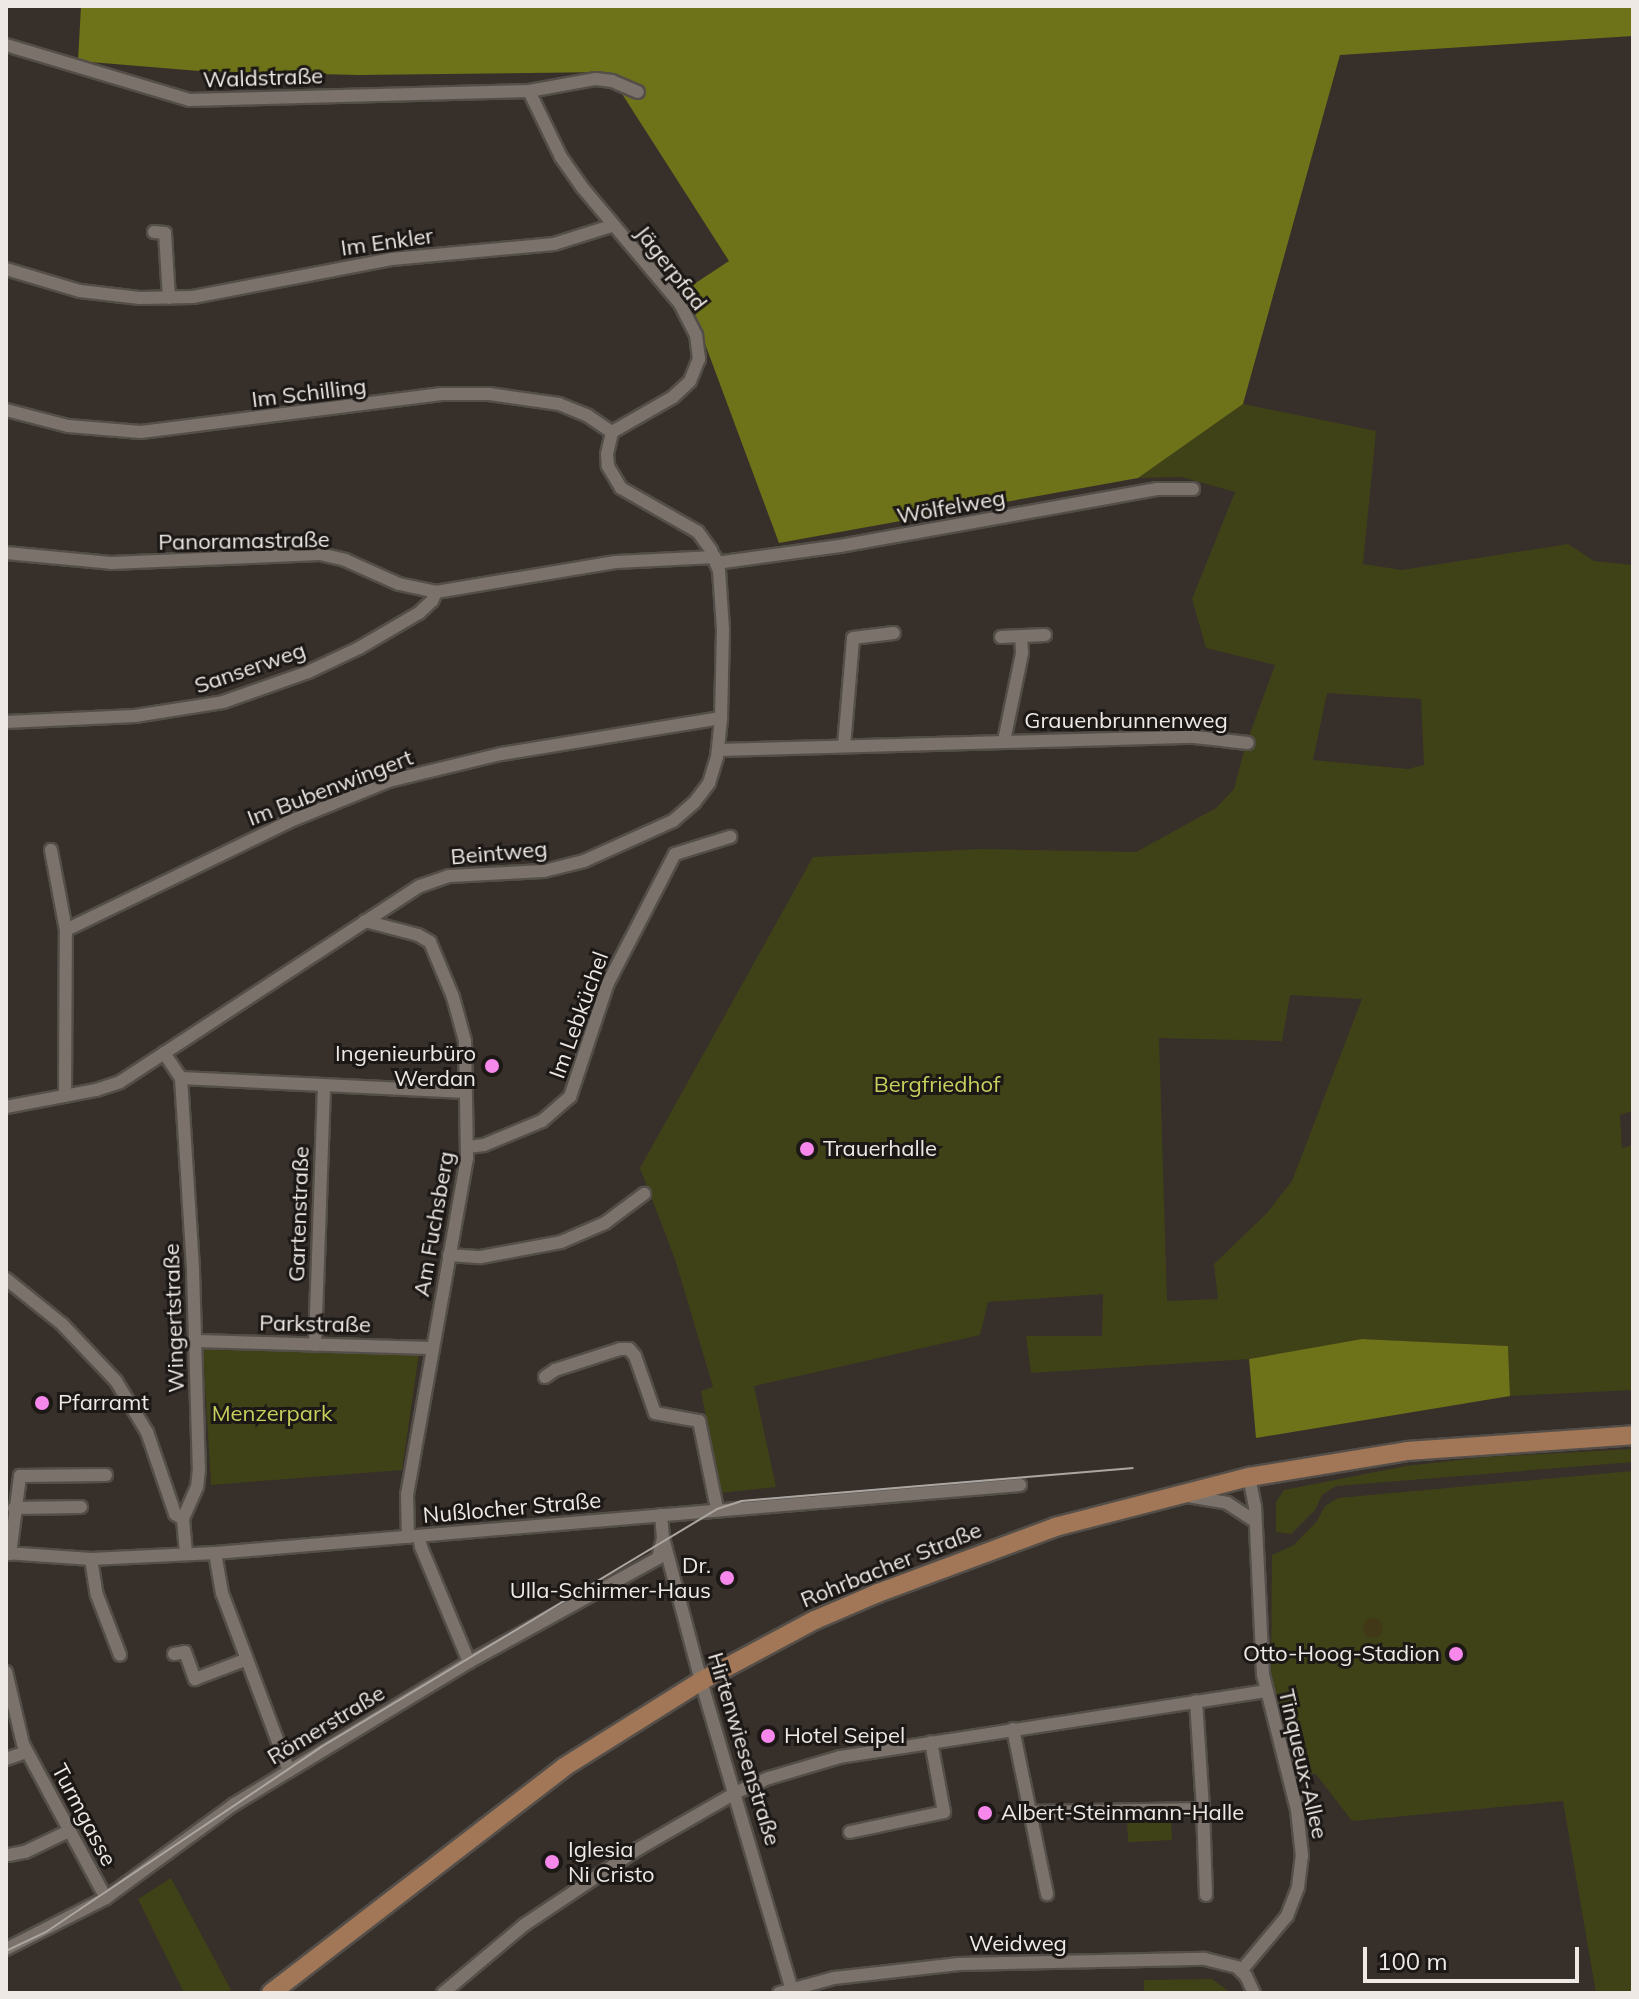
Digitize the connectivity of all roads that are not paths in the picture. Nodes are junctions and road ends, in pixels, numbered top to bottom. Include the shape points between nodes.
1 (6, 45) edge
2 (529, 91) junction
3 (638, 92) dead end
4 (611, 226) junction
5 (165, 231) dead end
6 (6, 269) edge
7 (169, 298) junction
8 (6, 410) edge
9 (612, 432) junction
10 (1193, 489) dead end
11 (6, 553) edge
12 (715, 560) junction
13 (436, 592) junction
14 (894, 633) dead end
15 (1045, 635) dead end
16 (1021, 636) junction
17 (1001, 637) dead end
18 (721, 718) junction
19 (6, 722) edge
20 (1004, 741) junction
21 (1248, 743) dead end
22 (844, 746) junction
23 (719, 750) junction
24 (730, 837) dead end
25 (51, 850) dead end
26 (365, 921) junction
27 (66, 930) junction
28 (164, 1053) junction
29 (181, 1078) junction
30 (324, 1085) junction
31 (466, 1092) junction
32 (65, 1096) junction
33 (6, 1107) edge
34 (468, 1147) junction
35 (644, 1194) dead end
36 (449, 1255) junction
37 (6, 1279) edge
38 (195, 1341) junction
39 (315, 1345) junction
40 (433, 1348) junction
41 (545, 1377) dead end
42 (1633, 1435) edge
43 (106, 1475) dead end
44 (1249, 1477) junction
45 (1020, 1485) dead end
46 (1176, 1493) junction
47 (81, 1507) dead end
48 (14, 1508) junction
49 (717, 1509) junction
50 (661, 1515) junction
51 (183, 1519) junction
52 (1255, 1521) junction
53 (414, 1536) junction
54 (663, 1538) junction
55 (215, 1553) junction
56 (8, 1554) edge
57 (186, 1554) junction
58 (91, 1559) junction
59 (185, 1651) dead end
60 (120, 1655) dead end
61 (245, 1660) junction
62 (469, 1662) junction
63 (6, 1672) edge
64 (701, 1681) junction
65 (1266, 1691) junction
66 (1196, 1701) junction
67 (1013, 1729) junction
68 (931, 1742) junction
69 (26, 1752) junction
70 (6, 1759) edge
71 (289, 1771) junction
72 (737, 1792) junction
73 (1203, 1809) junction
74 (1030, 1812) junction
75 (69, 1831) junction
76 (850, 1832) dead end
77 (9, 1855) dead end
78 (1047, 1894) dead end
79 (1206, 1895) dead end
80 (106, 1898) junction
81 (6, 1949) edge
82 (1241, 1971) junction
83 (793, 1990) edge
84 (271, 1993) edge
85 (443, 1993) edge
86 (779, 1993) edge
87 (1254, 1993) edge

1 - 2 street, Waldstraße via 189,100
2 - 3 street via 600,79
2 - 4 street, Jägerpfad via 561,157
4 - 7 street, Im Enkler via 554,244 392,259 225,293
4 - 9 street, Jägerpfad via 681,305 699,352 694,374 684,387
5 - 7 street
6 - 7 street, Im Enkler via 80,291
8 - 9 street, Im Schilling via 68,426 141,432 442,394 500,394 559,404
9 - 12 street via 607,461 621,488 694,529
10 - 12 street, Wölfelweg via 1157,489 864,542
11 - 13 street, Panoramastraße via 111,563 331,555 399,584
12 - 13 street, Panoramastraße via 616,562
12 - 18 street, Beintweg via 723,617
13 - 19 street, Sanserweg via 419,613 359,648 237,698 135,716
14 - 22 street via 846,639
15 - 16 street
16 - 17 street
16 - 20 street, Grauenbrunnenweg
18 - 23 street, Beintweg
18 - 27 street, Im Bubenwingert via 501,754 389,781 288,822
20 - 21 street, Grauenbrunnenweg via 1202,737
20 - 22 street, Grauenbrunnenweg
22 - 23 street, Grauenbrunnenweg
23 - 26 street, Beintweg via 703,793 673,821 562,867 434,880
24 - 34 street, Im Lebküchel via 675,854 608,983 570,1097 542,1121
25 - 27 street
26 - 28 street, Beintweg
26 - 31 street, Am Fuchsberg via 418,935 433,946 463,1031
27 - 32 street
28 - 29 street
28 - 32 street, Beintweg via 120,1082
29 - 30 street
29 - 38 street, Wingertstraße
30 - 31 street
30 - 39 street, Gartenstraße
31 - 34 street, Am Fuchsberg
32 - 33 street, Beintweg
34 - 36 street, Am Fuchsberg
35 - 36 street via 605,1223 561,1242 481,1257
36 - 40 street, Am Fuchsberg
37 - 51 street via 62,1324 116,1381 147,1432 175,1514
38 - 39 street, Parkstraße
38 - 51 street, Wingertstraße via 199,1469
39 - 40 street, Parkstraße
40 - 53 street, Am Fuchsberg via 407,1494
41 - 49 street via 629,1349 655,1413 699,1421
42 - 44 main road, Rohrbacher Straße via 1407,1451
43 - 48 street via 20,1476
44 - 46 main road, Rohrbacher Straße
44 - 52 street, Tinqueux-Allee
45 - 49 street, Nußlocher Straße
46 - 52 street via 1227,1503
46 - 64 main road, Rohrbacher Straße via 941,1567 815,1620
47 - 48 street
48 - 56 street
49 - 50 street, Nußlocher Straße
50 - 53 street, Nußlocher Straße
50 - 54 street, Hirtenwiesenstraße
51 - 57 street, Wingertstraße
52 - 65 street, Tinqueux-Allee
53 - 55 street, Nußlocher Straße
53 - 62 street, Am Fuchsberg
54 - 62 street, Römerstraße via 658,1558
54 - 64 street, Hirtenwiesenstraße
55 - 57 street, Nußlocher Straße
55 - 61 street via 222,1593
56 - 58 street, Nußlocher Straße
57 - 58 street, Nußlocher Straße
58 - 60 street via 97,1595
59 - 61 street via 195,1679
61 - 71 street
62 - 71 street, Römerstraße
63 - 69 street, Turmgasse
64 - 72 street, Hirtenwiesenstraße
64 - 84 main road, Rohrbacher Straße via 506,1809
65 - 66 street
65 - 82 street, Tinqueux-Allee via 1297,1810 1302,1856 1287,1916
66 - 67 street
66 - 73 street
67 - 68 street
67 - 74 street
68 - 72 street via 840,1757
68 - 76 street via 944,1812
69 - 70 street, Turmgasse
69 - 75 street, Turmgasse
71 - 80 street, Römerstraße
72 - 83 street, Hirtenwiesenstraße
72 - 85 street via 638,1849 524,1925
73 - 74 street
73 - 79 street
74 - 78 street
75 - 77 street
75 - 80 street, Turmgasse
80 - 81 street, Römerstraße
82 - 83 street, Weidweg via 1228,1962 1205,1959 959,1964 879,1971
82 - 87 street
83 - 86 street, Weidweg

